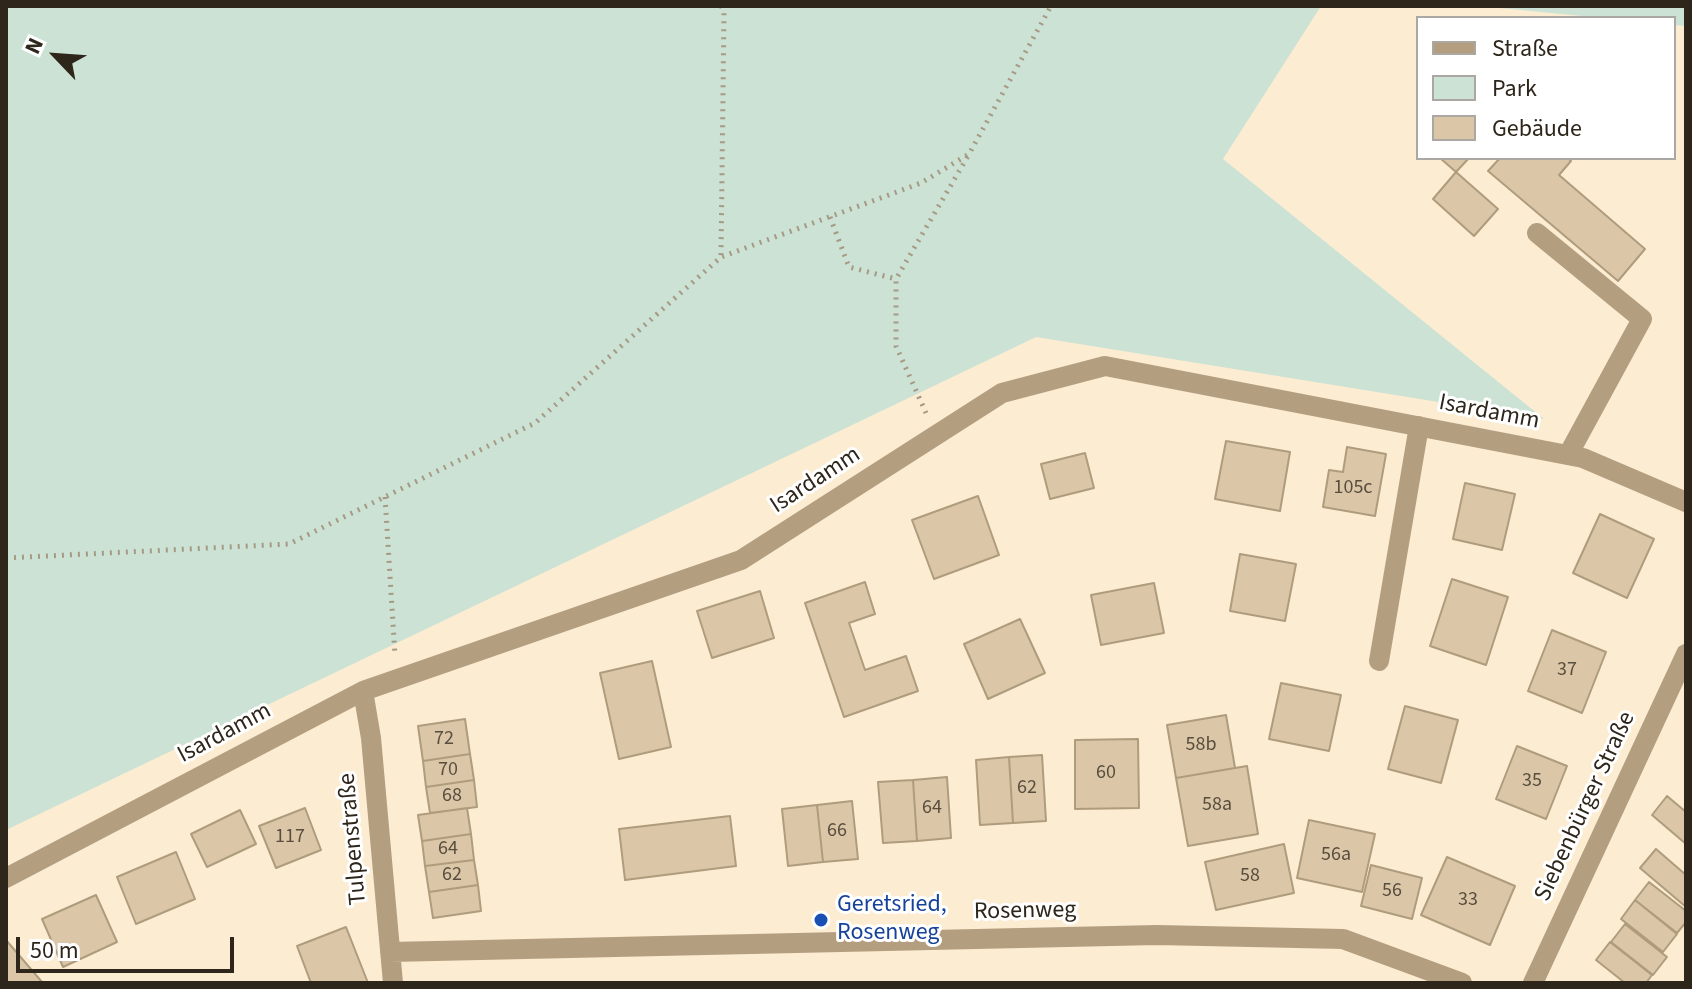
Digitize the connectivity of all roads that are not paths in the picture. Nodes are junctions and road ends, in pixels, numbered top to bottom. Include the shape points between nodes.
1 (1537, 233) dead end
2 (1419, 426) junction
3 (1568, 455) junction
4 (1686, 502) edge
5 (1686, 654) edge
6 (1379, 661) dead end
7 (363, 691) junction
8 (6, 878) edge
9 (390, 952) junction
10 (393, 983) edge
11 (1462, 983) edge
12 (1533, 983) edge

1 - 3 street via 1642,319
2 - 3 street, Isardamm
2 - 6 street
2 - 7 street, Isardamm via 1105,366 1002,393 741,560
3 - 4 street, Isardamm
5 - 12 street, Siebenbürger Straße
7 - 8 street, Isardamm
7 - 9 street, Tulpenstraße
9 - 10 street, Tulpenstraße
9 - 11 street, Rosenweg via 1157,935 1343,939

